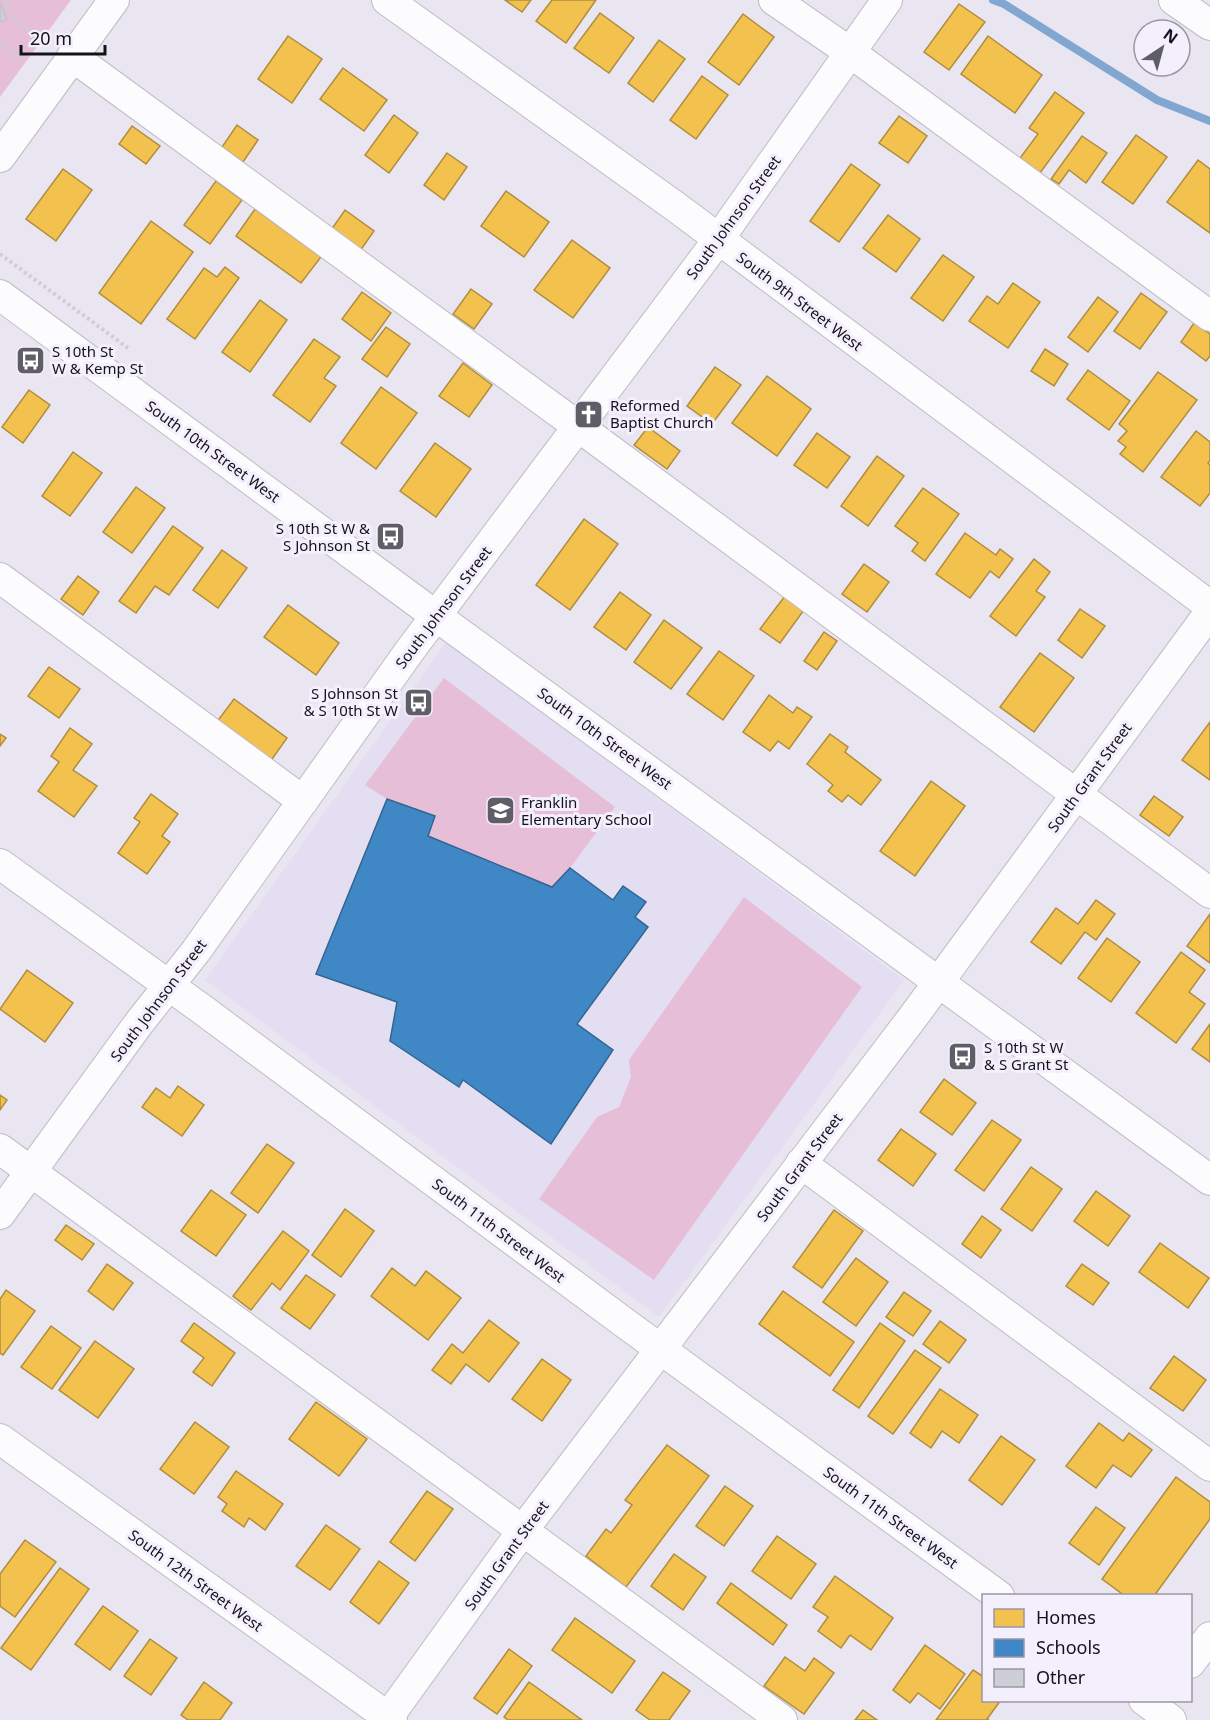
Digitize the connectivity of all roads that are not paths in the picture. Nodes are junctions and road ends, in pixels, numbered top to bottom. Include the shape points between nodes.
1 (114, 0) edge
2 (387, 0) edge
3 (774, 0) edge
4 (887, 0) edge
5 (1174, 0) edge
6 (1210, 25) edge
7 (850, 53) junction
8 (72, 56) junction
9 (0, 157) edge
10 (718, 240) junction
11 (0, 295) edge
12 (1210, 316) edge
13 (579, 427) junction
14 (0, 578) edge
15 (1210, 606) edge
16 (1210, 612) edge
17 (436, 616) junction
18 (1077, 795) junction
19 (303, 801) junction
20 (0, 864) edge
21 (1210, 893) edge
22 (938, 983) junction
23 (169, 987) junction
24 (0, 1149) edge
25 (801, 1163) junction
26 (30, 1171) junction
27 (1210, 1180) edge
28 (0, 1214) edge
29 (659, 1349) junction
30 (0, 1439) edge
31 (1210, 1466) edge
32 (523, 1530) junction
33 (996, 1594) edge
34 (1210, 1637) edge
35 (1192, 1663) edge
36 (389, 1719) edge
37 (782, 1720) edge

1 - 8 street
2 - 10 street, South 9th Street West
3 - 7 street
4 - 7 street, South Johnson Street
5 - 6 street
7 - 10 street, South Johnson Street
7 - 12 street
8 - 9 street
8 - 13 street
10 - 13 street, South Johnson Street
10 - 15 street, South 9th Street West
11 - 17 street, South 10th Street West
13 - 17 street, South Johnson Street
13 - 18 street
14 - 19 street
16 - 18 street, South Grant Street
17 - 19 street, South Johnson Street
17 - 22 street, South 10th Street West
18 - 21 street
18 - 22 street, South Grant Street
19 - 23 street, South Johnson Street
20 - 23 street, South 11th Street West
22 - 25 street, South Grant Street
22 - 27 street, South 10th Street West
23 - 26 street, South Johnson Street
23 - 29 street, South 11th Street West
24 - 26 street
25 - 29 street, South Grant Street
25 - 31 street
26 - 28 street, South Johnson Street
26 - 32 street
29 - 32 street, South Grant Street
29 - 33 street, South 11th Street West
30 - 36 street, South 12th Street West
32 - 36 street, South Grant Street
32 - 37 street
34 - 35 street

